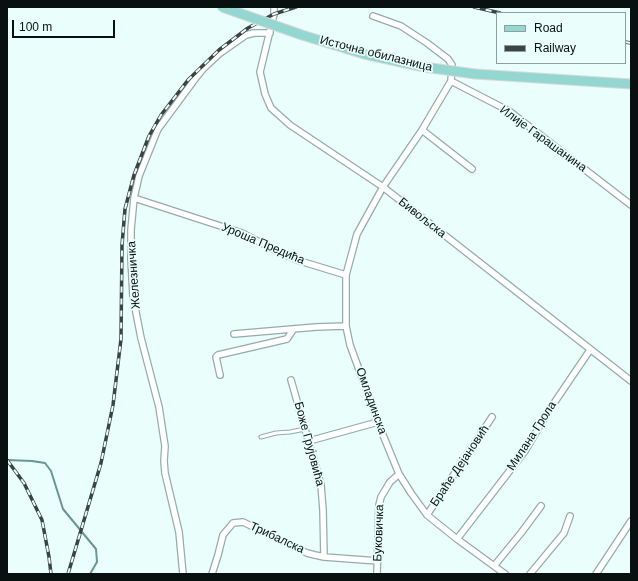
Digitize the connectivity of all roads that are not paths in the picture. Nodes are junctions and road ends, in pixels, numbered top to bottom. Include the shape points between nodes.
1 (222, 7) edge
2 (274, 7) edge
3 (373, 16) dead end
4 (270, 33) junction
5 (451, 81) junction
6 (631, 84) edge
7 (422, 130) junction
8 (472, 169) dead end
9 (383, 187) junction
10 (134, 198) junction
11 (631, 205) edge
12 (346, 275) junction
13 (346, 326) junction
14 (292, 330) junction
15 (234, 334) dead end
16 (590, 350) junction
17 (220, 375) dead end
18 (291, 380) dead end
19 (631, 381) edge
20 (492, 417) dead end
21 (378, 422) junction
22 (305, 429) junction
23 (261, 436) dead end
24 (309, 441) junction
25 (399, 474) junction
26 (541, 506) dead end
27 (427, 515) junction
28 (570, 516) dead end
29 (631, 521) edge
30 (457, 539) junction
31 (324, 557) junction
32 (378, 561) junction
33 (494, 566) junction
34 (183, 574) edge
35 (212, 574) edge
36 (377, 574) edge
37 (505, 574) edge
38 (530, 574) edge
39 (596, 574) edge

1 - 6 main road, Источна обилазница, bridge via 364,54 424,67 475,74
2 - 4 street, Бивољска
3 - 5 street via 401,26 448,59 452,65
4 - 9 street, Бивољска via 260,72 264,94 271,108 290,125
4 - 10 street, Железничка via 246,35 203,69 158,129 139,176
5 - 7 street
5 - 11 street, Илије Гарашанина via 509,112
7 - 8 street
7 - 9 street
9 - 12 street, Омладинска via 357,234
9 - 16 street, Бивољска
10 - 12 street, Уроша Предића via 242,233 300,261
10 - 34 street, Железничка via 130,258 133,297 159,407 165,446 165,473 179,532
12 - 13 street, Омладинска
13 - 14 street
13 - 21 street, Омладинска via 350,345
14 - 15 street
14 - 17 street via 287,339 218,355 216,358
16 - 19 street, Бивољска
16 - 30 street, Милана Грола via 525,451
18 - 22 street, Боже Грујовића
20 - 27 street, Браће Дејановић
21 - 24 street
21 - 25 street, Омладинска
22 - 23 lane
22 - 24 street, Боже Грујовића
24 - 31 street, Боже Грујовића via 321,485
25 - 27 street, Омладинска
25 - 32 street, Буковичка via 390,482 379,505
26 - 33 street
27 - 30 street, Омладинска
28 - 38 street via 564,533
29 - 39 street
30 - 33 street, Омладинска
31 - 32 street, Трибалска
31 - 35 street, Трибалска via 308,553 243,522 232,523 223,535
32 - 36 street, Буковичка
33 - 37 street, Омладинска

